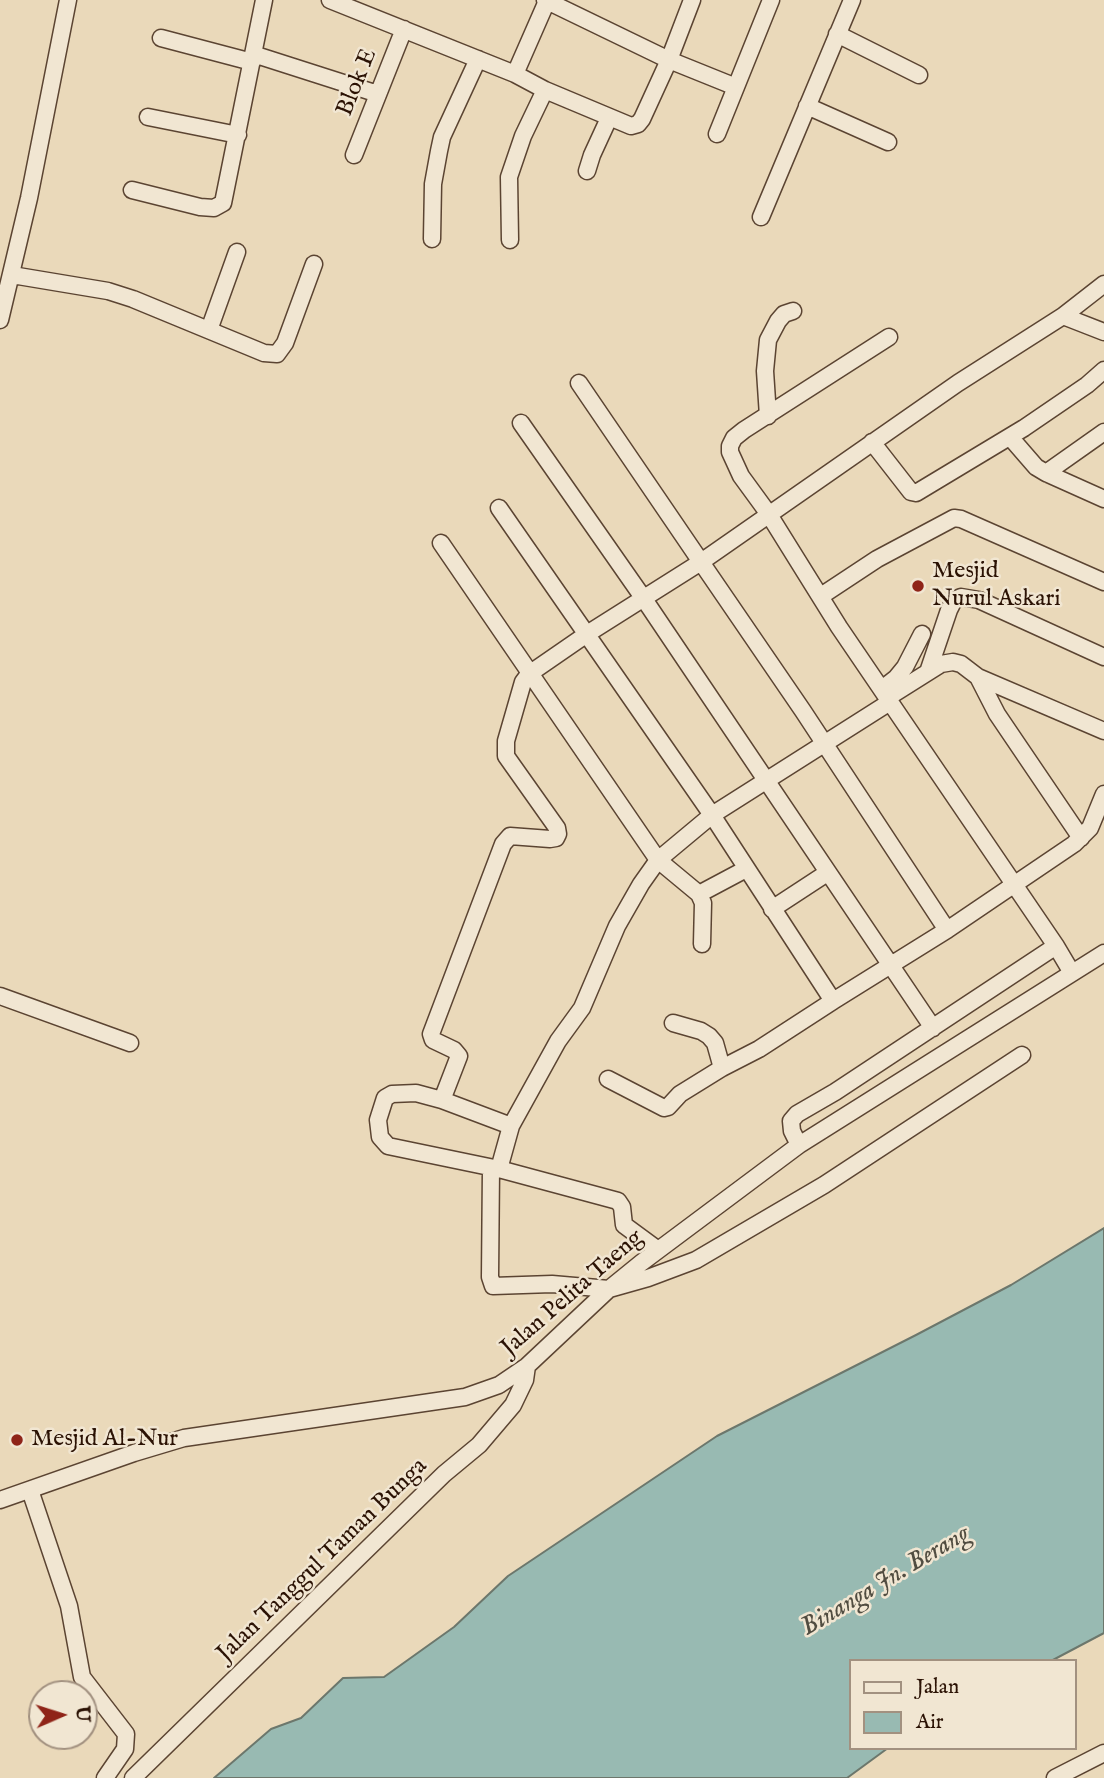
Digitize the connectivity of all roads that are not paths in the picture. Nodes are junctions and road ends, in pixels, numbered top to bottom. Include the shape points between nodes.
1 (68, 0) edge
2 (264, 0) edge
3 (330, 0) edge
4 (546, 0) edge
5 (580, 0) edge
6 (692, 0) edge
7 (771, 0) edge
8 (852, 0) edge
9 (574, 16) junction
10 (404, 29) junction
11 (837, 34) junction
12 (161, 38) dead end
13 (252, 58) junction
14 (478, 59) junction
15 (669, 60) junction
16 (515, 74) junction
17 (919, 75) dead end
18 (736, 87) junction
19 (545, 90) junction
20 (378, 94) junction
21 (807, 106) junction
22 (148, 117) dead end
23 (609, 118) junction
24 (717, 134) dead end
25 (238, 135) junction
26 (888, 142) dead end
27 (354, 155) dead end
28 (587, 171) dead end
29 (132, 190) dead end
30 (761, 217) dead end
31 (432, 239) dead end
32 (510, 240) dead end
33 (237, 253) dead end
34 (314, 264) dead end
35 (12, 275) junction
36 (1104, 284) edge
37 (793, 311) dead end
38 (1063, 316) junction
39 (0, 320) edge
40 (209, 330) junction
41 (1104, 332) edge
42 (889, 337) dead end
43 (1104, 370) edge
44 (579, 383) dead end
45 (768, 416) junction
46 (521, 423) dead end
47 (1104, 432) edge
48 (1010, 437) junction
49 (872, 442) junction
50 (1046, 473) junction
51 (1104, 499) edge
52 (499, 508) dead end
53 (768, 513) junction
54 (441, 543) dead end
55 (701, 562) junction
56 (1104, 582) edge
57 (821, 596) junction
58 (644, 599) junction
59 (587, 634) junction
60 (922, 634) dead end
61 (1104, 657) edge
62 (928, 672) junction
63 (529, 674) junction
64 (978, 677) junction
65 (886, 696) junction
66 (1104, 731) edge
67 (824, 743) junction
68 (765, 780) junction
69 (1104, 794) edge
70 (712, 815) junction
71 (1081, 838) junction
72 (658, 860) junction
73 (746, 869) junction
74 (828, 873) junction
75 (1014, 884) junction
76 (699, 894) junction
77 (772, 909) junction
78 (947, 930) junction
79 (702, 944) dead end
80 (1056, 946) junction
81 (1104, 953) edge
82 (889, 965) junction
83 (1072, 973) junction
84 (0, 996) edge
85 (833, 1001) junction
86 (673, 1023) dead end
87 (933, 1028) junction
88 (130, 1043) dead end
89 (1022, 1055) dead end
90 (722, 1068) junction
91 (608, 1079) dead end
92 (442, 1100) junction
93 (511, 1126) junction
94 (799, 1145) junction
95 (495, 1169) junction
96 (658, 1250) junction
97 (609, 1289) junction
98 (527, 1366) junction
99 (30, 1490) junction
100 (0, 1500) edge
101 (1104, 1754) edge
102 (105, 1778) edge
103 (134, 1778) edge
104 (1055, 1778) edge

1 - 35 street
2 - 13 street
3 - 10 street
4 - 9 street
4 - 16 street
5 - 9 street
6 - 15 street
7 - 18 street
8 - 11 street
9 - 15 street
10 - 14 street
10 - 20 street, Blok E
11 - 17 street
11 - 21 street
12 - 13 street
13 - 20 street
13 - 25 street
14 - 16 street
14 - 31 street via 440,144 433,184
15 - 18 street
15 - 23 street via 638,124 629,126
16 - 19 street
18 - 24 street
19 - 23 street
19 - 32 street via 509,177
20 - 27 street, Blok E
21 - 26 street
21 - 30 street
22 - 25 street
23 - 28 street
25 - 29 street via 220,206 200,207
33 - 40 street
34 - 40 street via 277,354
35 - 39 street
35 - 40 street via 108,291
36 - 38 street
37 - 45 street via 778,320 768,340
38 - 41 street
38 - 49 street
42 - 45 street
43 - 48 street
44 - 55 street
45 - 53 street via 744,430 730,446 741,476
46 - 58 street
47 - 50 street
48 - 49 street via 915,493
48 - 50 street
49 - 53 street
50 - 51 street
52 - 59 street
53 - 55 street
53 - 57 street
54 - 63 street
55 - 58 street
55 - 67 street
56 - 57 street via 954,518 877,559
57 - 65 street
58 - 59 street
58 - 68 street
59 - 63 street
59 - 70 street
60 - 65 street
61 - 62 street via 979,600 961,597 948,611
62 - 64 street via 953,662
62 - 65 street
63 - 72 street
63 - 92 street via 511,719 506,756 558,834 550,839 510,836 503,844 431,1034 458,1056
64 - 66 street
64 - 71 street via 997,714
65 - 67 street
65 - 75 street
67 - 68 street
67 - 78 street
68 - 70 street
68 - 74 street
69 - 71 street
70 - 72 street
70 - 73 street
71 - 75 street
72 - 76 street
72 - 93 street via 617,926 582,1009 558,1041
73 - 76 street
73 - 77 street
74 - 77 street
74 - 82 street
75 - 78 street
75 - 80 street
76 - 79 street
77 - 85 street
78 - 82 street
80 - 83 street
80 - 87 street
81 - 83 street, Jalan Pelita Taeng
82 - 85 street
82 - 87 street
83 - 94 street, Jalan Pelita Taeng
84 - 88 street
85 - 90 street
86 - 90 street via 709,1036
87 - 94 street via 793,1118 792,1131
89 - 97 street via 824,1185 696,1260
90 - 91 street via 664,1108
92 - 93 street
92 - 95 street via 416,1093 385,1098 378,1120 383,1143
93 - 95 street
94 - 96 street, Jalan Pelita Taeng
95 - 96 street via 618,1201 624,1225
95 - 97 street via 493,1286 537,1283
96 - 97 street, Jalan Pelita Taeng
97 - 98 street, Jalan Pelita Taeng
98 - 99 street, Jalan Pelita Taeng via 499,1385 464,1397 184,1438
98 - 103 street, Jalan Tanggul Taman Bunga via 526,1380 513,1405 479,1445
99 - 100 street, Jalan Pelita Taeng
99 - 102 street via 69,1606 82,1677 125,1734 125,1749
101 - 104 street

